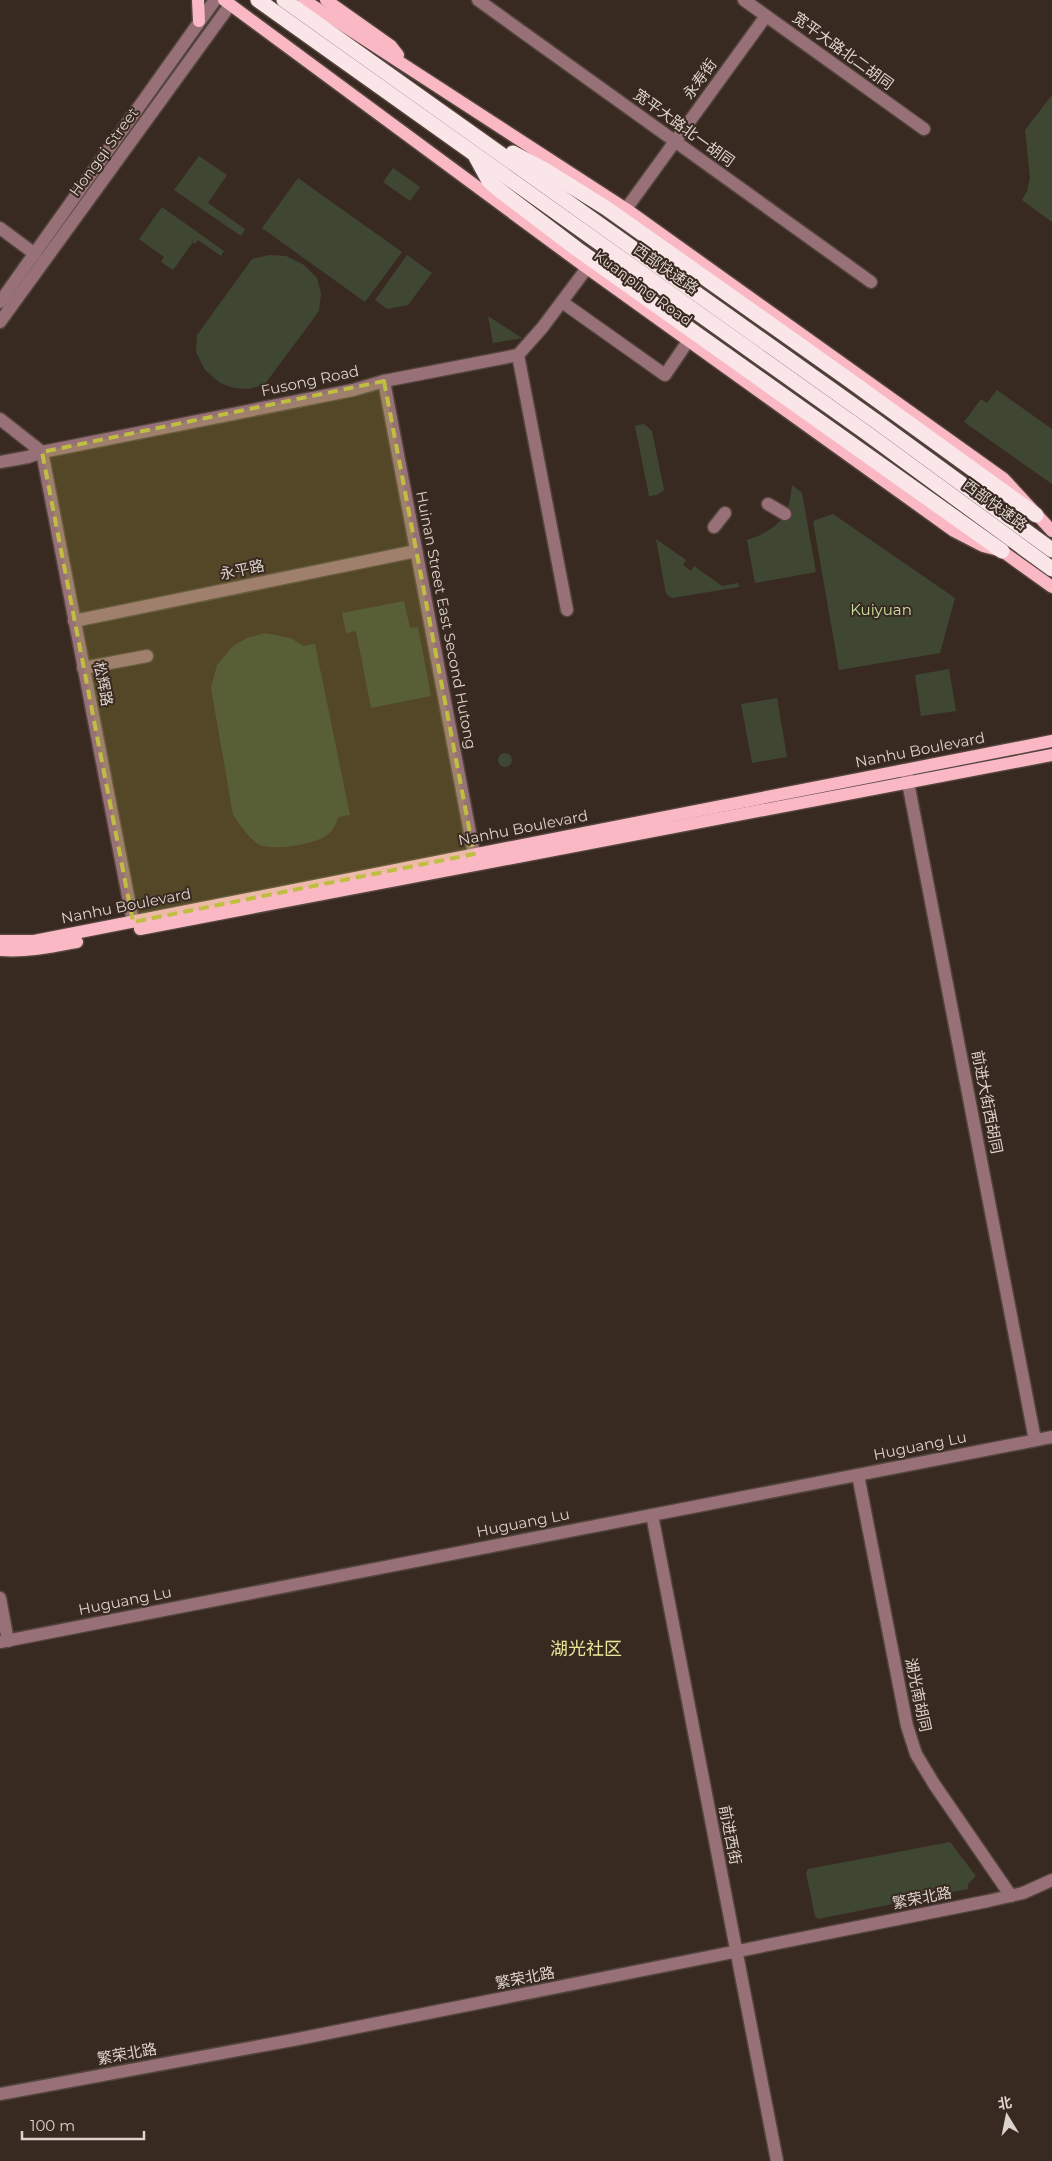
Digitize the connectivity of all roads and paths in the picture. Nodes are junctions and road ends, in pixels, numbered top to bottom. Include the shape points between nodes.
1 (198, 0) edge
2 (215, 0) edge
3 (258, 0) edge
4 (284, 0) edge
5 (304, 0) edge
6 (326, 0) edge
7 (478, 0) edge
8 (744, 0) edge
9 (229, 2) edge
10 (766, 16) junction
11 (199, 21) junction
12 (409, 68) junction
13 (924, 129) dead end
14 (484, 141) junction
15 (676, 141) junction
16 (474, 154) junction
17 (626, 210) junction
18 (0, 228) edge
19 (35, 254) junction
20 (586, 268) junction
21 (871, 282) dead end
22 (0, 302) edge
23 (562, 302) junction
24 (0, 322) edge
25 (684, 347) dead end
26 (518, 355) junction
27 (384, 381) junction
28 (0, 419) edge
29 (42, 452) junction
30 (0, 462) edge
31 (768, 504) dead end
32 (725, 513) dead end
33 (785, 514) dead end
34 (1036, 515) junction
35 (714, 528) dead end
36 (1052, 531) edge
37 (1052, 550) edge
38 (416, 551) junction
39 (1002, 551) junction
40 (1052, 569) edge
41 (1052, 587) edge
42 (566, 610) dead end
43 (74, 621) junction
44 (147, 656) dead end
45 (83, 668) junction
46 (1052, 740) edge
47 (1052, 755) edge
48 (907, 776) junction
49 (475, 859) junction
50 (133, 922) junction
51 (0, 941) edge
52 (0, 950) edge
53 (1052, 1437) edge
54 (1035, 1440) junction
55 (858, 1475) junction
56 (652, 1515) junction
57 (0, 1598) edge
58 (4, 1641) edge
59 (1052, 1880) edge
60 (1011, 1896) junction
61 (736, 1952) junction
62 (0, 2094) edge
63 (777, 2161) edge

1 - 11 main road
2 - 11 street, Hongqi Street
3 - 16 highway, 西部快速路
4 - 14 highway, 西部快速路
5 - 12 main road
6 - 12 main road via 391,46
7 - 15 street, 宽平大路北一胡同
8 - 10 street, 宽平大路北二胡同
9 - 20 main road, Kuanping Road
9 - 24 street, Hongqi Street
10 - 13 street, 宽平大路北二胡同
10 - 15 street, 永寿街
11 - 19 street, Hongqi Street
12 - 17 main road
14 - 34 highway via 520,156 606,208
14 - 37 highway, 西部快速路
15 - 17 street, 永寿街
15 - 21 street, 宽平大路北一胡同
16 - 39 highway via 498,190
16 - 40 highway, 西部快速路
17 - 34 main road via 1004,479
18 - 19 street
19 - 22 street, Hongqi Street
20 - 23 street
20 - 39 main road, Kuanping Road via 954,531 983,546
23 - 25 street via 665,374
23 - 26 street
26 - 27 street, Fusong Road
26 - 42 street
27 - 29 street, Fusong Road via 353,390
27 - 38 street, Huinan Street East Second Hutong
28 - 29 street
29 - 30 street, Fusong Road
29 - 43 street, 松辉路
31 - 33 street
32 - 35 street
34 - 36 main road
38 - 43 street, 永平路
38 - 49 street, Huinan Street East Second Hutong via 415,566
39 - 41 main road, Kuanping Road
43 - 45 street, 松辉路
44 - 45 street
45 - 50 street, 松辉路
46 - 48 main road, Nanhu Boulevard
47 - 48 main road, Nanhu Boulevard
48 - 49 main road, Nanhu Boulevard
48 - 54 street, 前进大街西胡同
49 - 50 main road, Nanhu Boulevard
49 - 52 main road, Nanhu Boulevard via 40,949
50 - 51 main road, Nanhu Boulevard via 34,941
53 - 54 street, Huguang Lu
54 - 55 street, Huguang Lu
55 - 56 street, Huguang Lu
55 - 60 street, 湖光南胡同 via 907,1726 916,1754
56 - 58 street, Huguang Lu
56 - 61 street, 前进西街
57 - 58 street
59 - 60 street, 繁荣北路
60 - 61 street, 繁荣北路
61 - 62 street, 繁荣北路 via 307,2038
61 - 63 street, 前进西街

